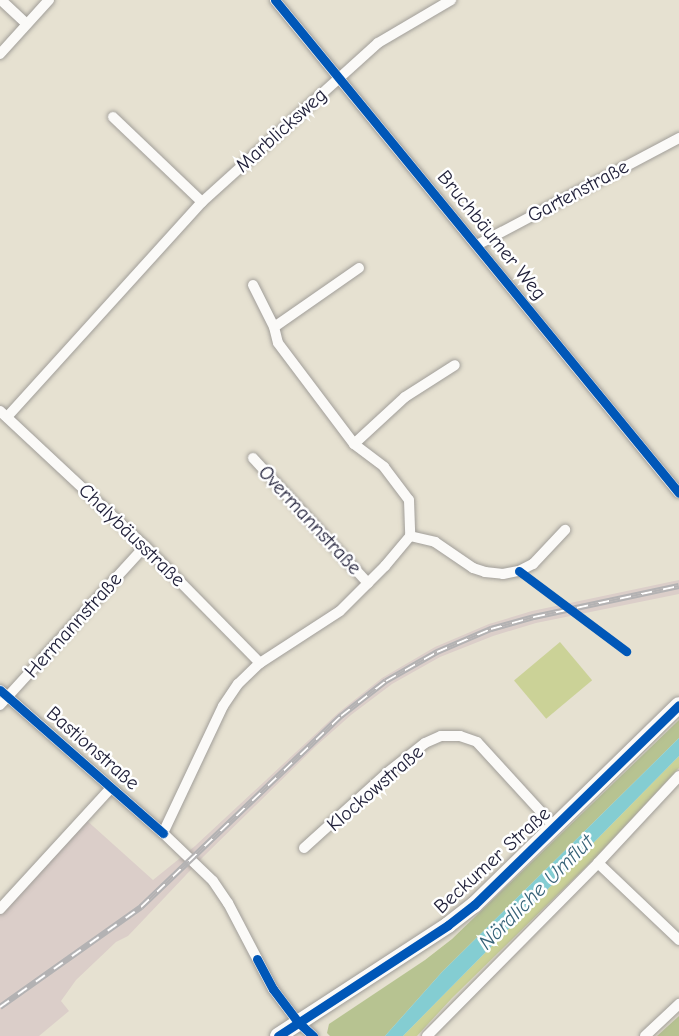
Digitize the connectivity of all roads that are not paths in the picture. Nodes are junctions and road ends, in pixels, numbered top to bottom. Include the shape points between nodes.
1 (1, 0) edge
2 (49, 0) edge
3 (275, 0) edge
4 (451, 0) edge
5 (27, 24) junction
6 (0, 54) edge
7 (339, 77) junction
8 (112, 117) dead end
9 (679, 138) edge
10 (202, 202) junction
11 (477, 245) junction
12 (360, 268) dead end
13 (253, 285) dead end
14 (274, 327) junction
15 (455, 365) dead end
16 (4, 414) edge
17 (354, 444) junction
18 (253, 458) dead end
19 (679, 493) edge
20 (565, 530) dead end
21 (410, 536) junction
22 (145, 546) junction
23 (368, 583) junction
24 (260, 663) junction
25 (3, 697) edge
26 (679, 705) edge
27 (679, 776) edge
28 (111, 788) junction
29 (555, 827) junction
30 (163, 833) junction
31 (304, 848) dead end
32 (597, 863) junction
33 (0, 909) edge
34 (679, 940) edge
35 (679, 1004) edge
36 (298, 1022) junction
37 (278, 1036) edge
38 (313, 1036) edge
39 (427, 1036) edge
40 (645, 1036) edge

1 - 5 street
2 - 5 street
3 - 7 street, Bruchbäumer Weg
4 - 7 street, Marblicksweg via 378,43
5 - 6 street
7 - 10 street, Marblicksweg
7 - 11 street, Bruchbäumer Weg
8 - 10 street
9 - 11 street, Gartenstraße
10 - 16 street, Marblicksweg
11 - 19 street, Bruchbäumer Weg
12 - 14 street
13 - 14 street
14 - 17 street via 278,343
15 - 17 street via 405,397
16 - 22 street, Chalybäusstraße
17 - 21 street via 384,467 409,500
18 - 23 street, Overmannstraße
20 - 21 street via 533,564 503,574 485,573 435,542
21 - 23 street, Overmannstraße
22 - 24 street, Chalybäusstraße
22 - 25 street, Hermannstraße
23 - 24 street, Overmannstraße via 340,611
24 - 30 street, Overmannstraße via 238,684 224,706
25 - 28 street, Bastionstraße
26 - 29 main road, Beckumer Straße
27 - 32 street
28 - 30 street, Bastionstraße
28 - 33 street
29 - 31 street, Klockowstraße via 477,742 460,736 441,736 425,743 387,773
29 - 36 main road, Beckumer Straße via 448,925
30 - 36 street, Bastionstraße via 213,881 273,989
32 - 34 street
32 - 39 street
35 - 40 street
36 - 37 main road, Beckumer Straße
36 - 38 street, Bastionstraße

